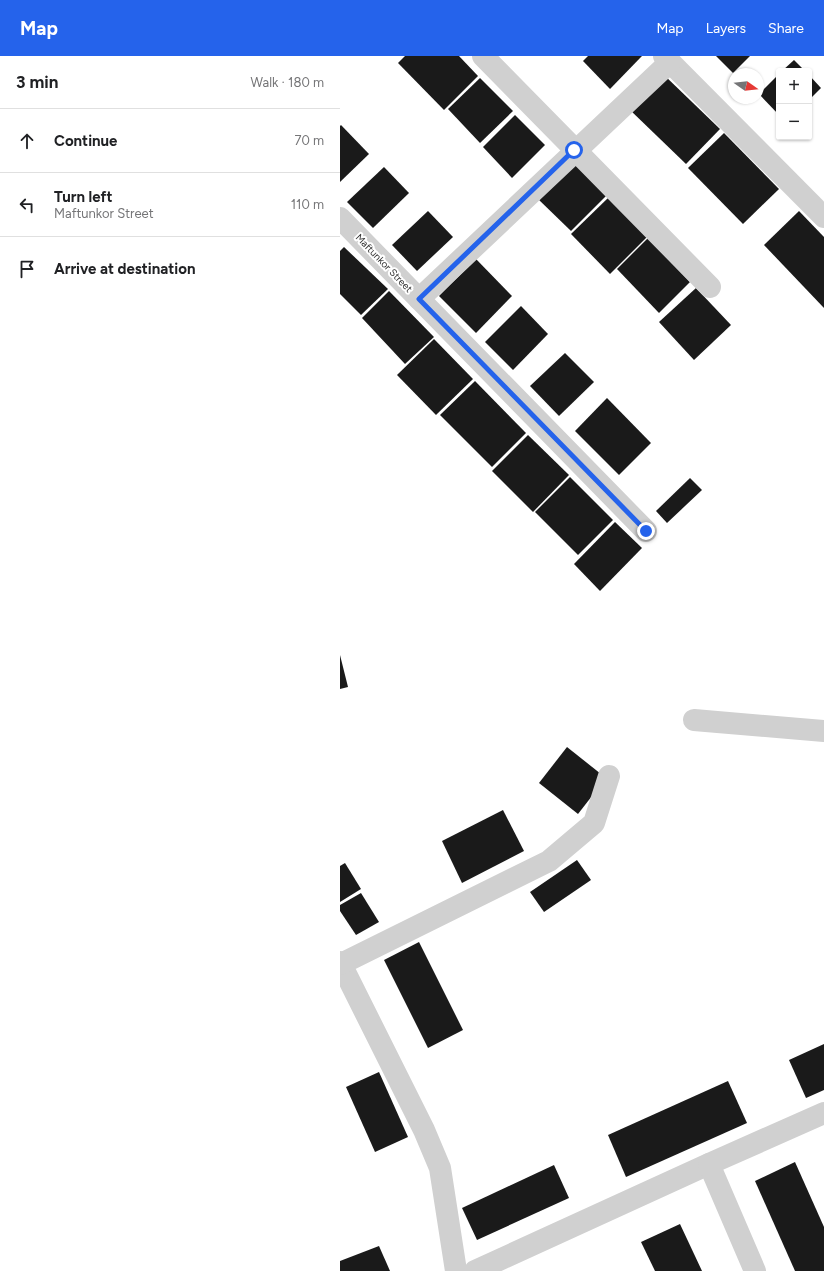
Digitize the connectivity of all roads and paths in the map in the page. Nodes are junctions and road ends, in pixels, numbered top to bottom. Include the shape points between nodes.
1 (483, 56) edge
2 (667, 59) edge
3 (574, 150) junction
4 (824, 217) edge
5 (340, 218) edge
6 (710, 287) dead end
7 (419, 299) junction
8 (646, 531) dead end
9 (694, 720) dead end
10 (824, 731) edge
11 (609, 776) dead end
12 (341, 963) edge
13 (824, 1113) edge
14 (709, 1164) junction
15 (456, 1271) edge
16 (475, 1271) edge
17 (755, 1271) edge

1 - 3 street
2 - 3 street
2 - 4 street
3 - 6 street
3 - 7 street
5 - 7 street, Maftunkor Street
7 - 8 street, Maftunkor Street
9 - 10 street
11 - 12 street via 594,822 549,861
12 - 15 street via 424,1130 440,1168
13 - 14 street
14 - 16 street
14 - 17 street

